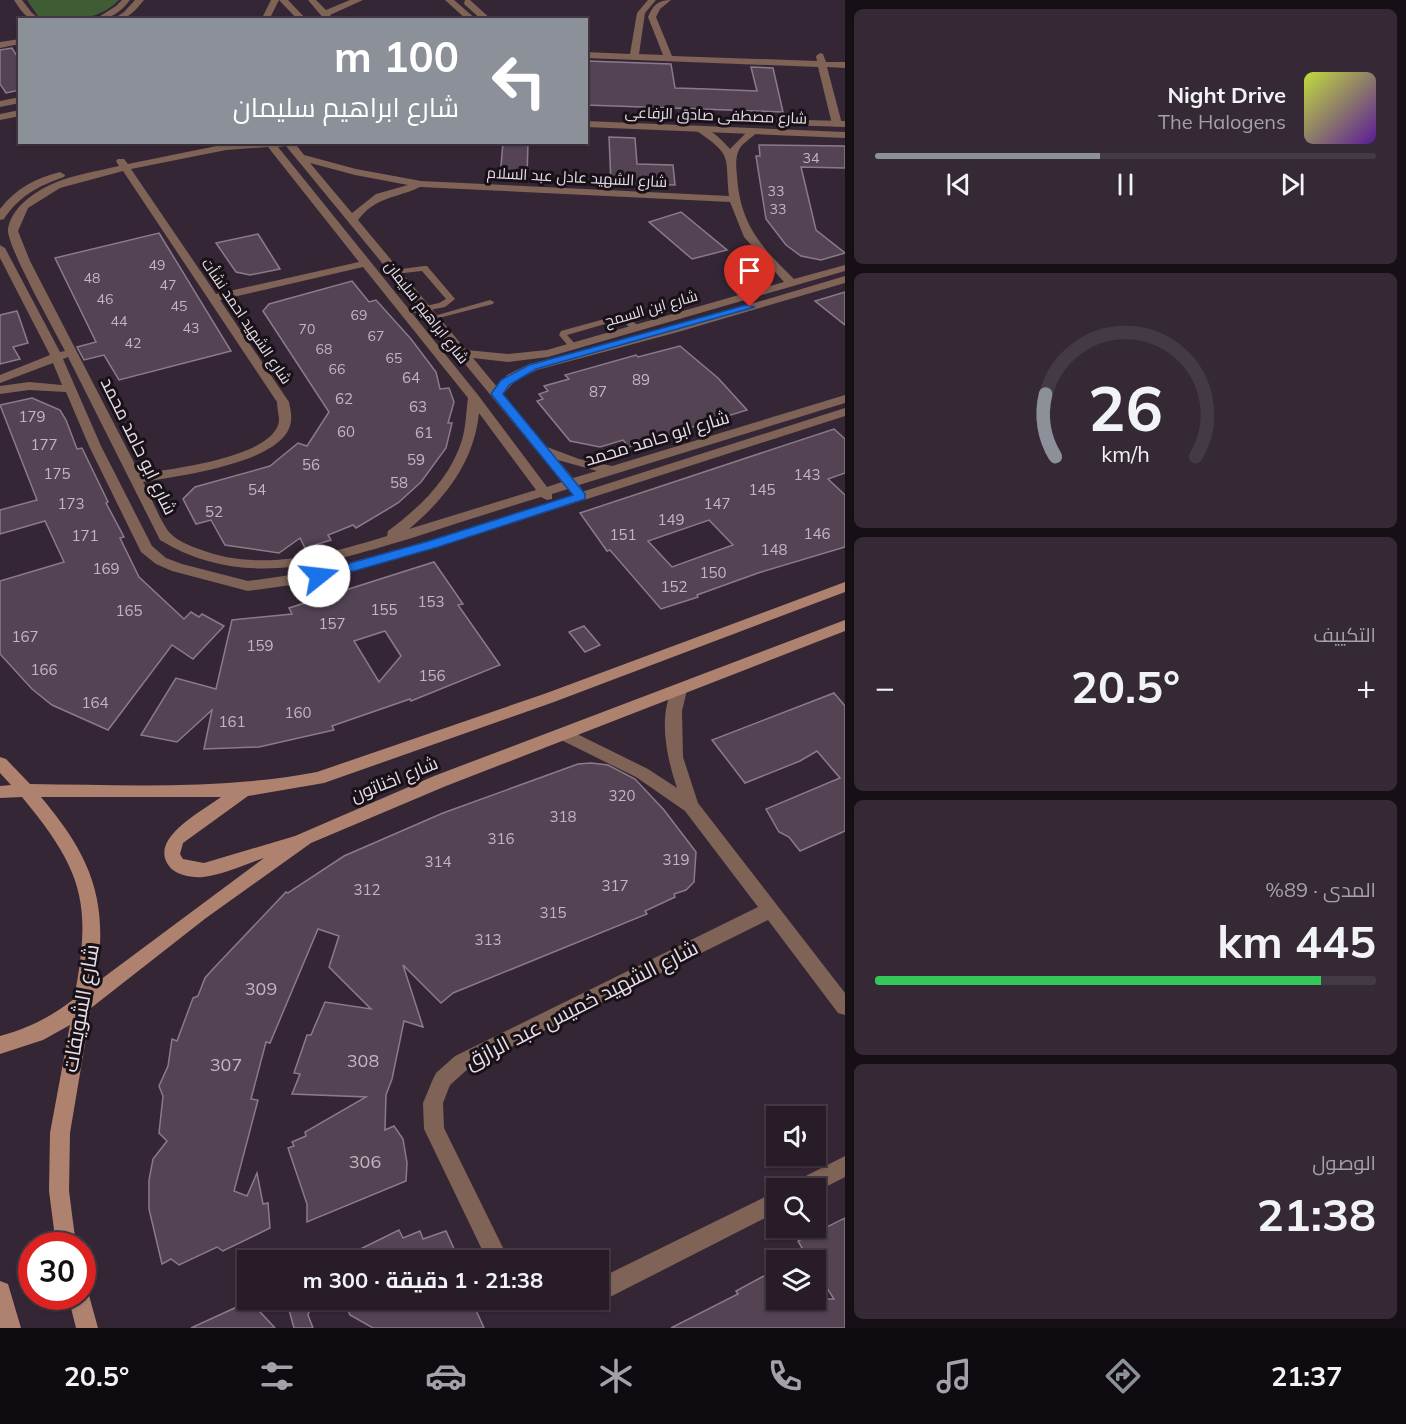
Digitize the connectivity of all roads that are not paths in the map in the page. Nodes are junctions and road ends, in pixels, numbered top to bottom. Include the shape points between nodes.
1 (18, 0) edge
2 (126, 0) edge
3 (140, 0) edge
4 (275, 0) edge
5 (283, 0) edge
6 (312, 0) edge
7 (359, 0) edge
8 (449, 0) edge
9 (464, 0) edge
10 (652, 0) edge
11 (667, 0) edge
12 (28, 17) edge
13 (327, 17) edge
14 (101, 18) edge
15 (120, 18) edge
16 (267, 18) edge
17 (301, 18) edge
18 (471, 18) edge
19 (486, 18) edge
20 (18, 36) edge
21 (18, 36) edge
22 (0, 37) edge
23 (0, 45) edge
24 (588, 48) edge
25 (634, 53) junction
26 (667, 54) junction
27 (588, 55) edge
28 (822, 60) junction
29 (842, 63) edge
30 (18, 100) edge
31 (0, 104) edge
32 (18, 112) edge
33 (588, 115) edge
34 (0, 117) edge
35 (588, 124) edge
36 (841, 124) edge
37 (700, 129) junction
38 (753, 132) junction
39 (845, 135) edge
40 (259, 144) edge
41 (271, 144) edge
42 (289, 144) edge
43 (201, 147) edge
44 (731, 156) junction
45 (301, 157) junction
46 (123, 164) junction
47 (421, 184) junction
48 (733, 199) junction
49 (0, 217) edge
50 (352, 220) junction
51 (0, 248) edge
52 (367, 263) junction
53 (845, 268) edge
54 (394, 272) junction
55 (845, 279) edge
56 (792, 283) junction
57 (214, 298) junction
58 (490, 302) dead end
59 (423, 308) junction
60 (406, 313) junction
61 (431, 318) junction
62 (72, 351) junction
63 (462, 353) junction
64 (56, 356) junction
65 (0, 379) edge
66 (70, 389) junction
67 (0, 390) edge
68 (497, 394) junction
69 (474, 398) junction
70 (845, 399) edge
71 (845, 412) edge
72 (542, 450) junction
73 (613, 470) junction
74 (134, 479) junction
75 (570, 483) junction
76 (543, 491) junction
77 (581, 496) junction
78 (554, 505) junction
79 (382, 542) junction
80 (190, 553) junction
81 (177, 568) junction
82 (845, 587) edge
83 (845, 625) edge
84 (679, 690) junction
85 (565, 735) junction
86 (0, 763) edge
87 (27, 790) junction
88 (242, 791) junction
89 (0, 792) edge
90 (691, 806) junction
91 (305, 838) junction
92 (770, 910) junction
93 (81, 1006) junction
94 (845, 1007) edge
95 (0, 1045) edge
96 (845, 1166) edge
97 (822, 1178) edge
98 (766, 1207) edge
99 (64, 1232) edge
100 (493, 1250) edge
101 (609, 1285) edge
102 (0, 1292) edge
103 (82, 1310) edge
104 (10, 1328) edge
105 (87, 1328) edge

1 - 12 street
2 - 14 street
3 - 15 street
4 - 16 street
5 - 17 street
6 - 13 street
7 - 13 street via 338,6
8 - 18 street
9 - 19 street
10 - 25 street via 641,13
11 - 26 street via 652,17
20 - 22 street
21 - 23 street
24 - 25 street
25 - 26 street
25 - 27 street
26 - 28 street
28 - 29 street
28 - 36 street
30 - 31 street
32 - 34 street
33 - 36 street, شارع مصطفى صادق الرفاعى
35 - 37 street, شارع مصطفى صادق الرفاعى
37 - 38 street, شارع مصطفى صادق الرفاعى
37 - 44 street
38 - 39 street, شارع مصطفى صادق الرفاعى
38 - 44 street via 739,142
40 - 43 street, شارع ابو حامد محمد
41 - 52 street, شارع ابراهيم سليمان
42 - 45 street, شارع ابراهيم سليمان
43 - 46 street, شارع ابو حامد محمد
44 - 48 street
45 - 47 street, شارع الشهيد عادل عبد السلام
45 - 50 street, شارع ابراهيم سليمان
46 - 49 street, شارع ابو حامد محمد via 40,182 14,197
46 - 57 street, شارع الشهيد احمد نشأت
46 - 62 street, شارع ابو حامد محمد via 43,192 24,206 15,223 15,239
47 - 48 street, شارع الشهيد عادل عبد السلام
47 - 50 street, شارع الشهيد عادل عبد السلام via 374,198
48 - 56 street via 745,233
50 - 54 street, شارع ابراهيم سليمان
51 - 64 street, شارع ابو حامد محمد
52 - 57 street
52 - 60 street, شارع ابراهيم سليمان
53 - 56 street, شارع ابن السمح
54 - 59 street, شارع ابراهيم سليمان
54 - 59 lane via 424,268 451,299
55 - 68 street, شارع ابن السمح via 532,367 511,378
56 - 63 street, شارع ابن السمح via 527,357
57 - 74 street, شارع الشهيد احمد نشأت via 283,402 287,412 285,425 266,445 231,462
58 - 61 lane
59 - 60 lane
59 - 61 street, شارع ابراهيم سليمان
60 - 69 street, شارع ابراهيم سليمان
61 - 63 street, شارع ابراهيم سليمان
62 - 64 street
62 - 74 street, شارع ابو حامد محمد
63 - 68 street, شارع ابراهيم سليمان
64 - 65 street
64 - 66 street, شارع ابو حامد محمد
66 - 67 street via 29,386
66 - 81 street, شارع ابو حامد محمد via 146,549
68 - 72 street, شارع ابراهيم سليمان
69 - 76 street, شارع ابراهيم سليمان
69 - 79 street via 467,443 458,465 421,511
70 - 73 street, شارع ابو حامد محمد
71 - 77 street, شارع ابو حامد محمد
72 - 73 street
72 - 75 street, شارع ابراهيم سليمان
73 - 75 street, شارع ابو حامد محمد
74 - 80 street, شارع ابو حامد محمد via 165,537
75 - 76 street, شارع ابو حامد محمد
75 - 77 street, شارع ابراهيم سليمان
76 - 78 street, شارع ابراهيم سليمان
76 - 79 street, شارع ابو حامد محمد
77 - 78 street, شارع ابو حامد محمد
78 - 81 street, شارع ابو حامد محمد via 434,544 285,582 248,586
79 - 80 street, شارع ابو حامد محمد via 343,554 275,565 250,565
80 - 81 street
82 - 88 main road, شارع اخناتون via 418,745 318,778
83 - 84 main road, شارع اخناتون
84 - 85 main road, شارع اخناتون
84 - 90 street via 674,711 675,757
85 - 90 street via 642,773
85 - 91 main road, شارع اخناتون via 440,781
86 - 87 main road, شارع الشويفات
87 - 88 main road, شارع اخناتون
87 - 89 main road, شارع اخناتون
87 - 93 main road, شارع الشويفات via 77,866 89,895 92,951
88 - 91 main road via 176,839 171,848 180,866 204,870
90 - 92 street
91 - 93 main road, شارع اخناتون
92 - 94 street
92 - 100 street, شارع الشهيد خميس عبد الرازق via 462,1062 443,1079 433,1102 434,1129
93 - 95 main road, شارع اخناتون via 36,1034
93 - 99 main road, شارع الشويفات via 60,1133 59,1191
96 - 97 street
98 - 101 street
102 - 104 main road
103 - 105 main road

